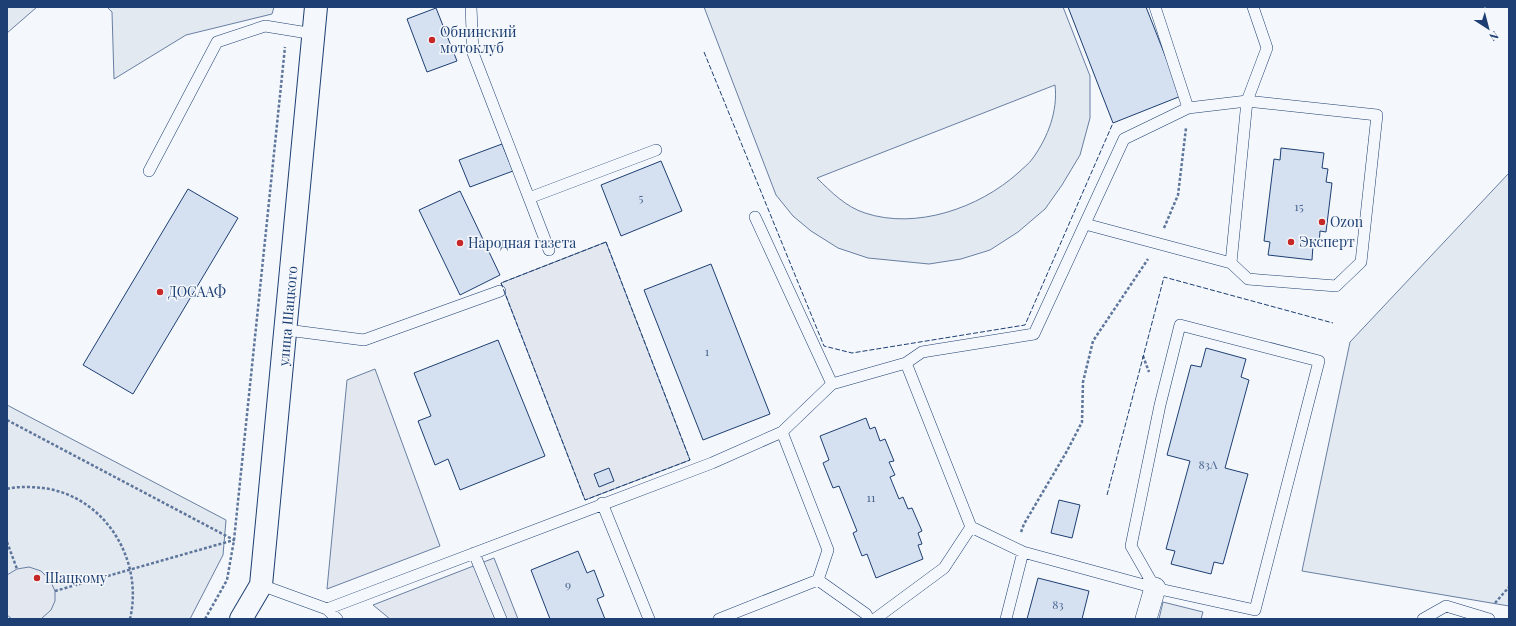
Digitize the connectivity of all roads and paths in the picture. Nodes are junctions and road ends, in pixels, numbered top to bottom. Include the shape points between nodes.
1 (316, 7) edge
2 (471, 7) edge
3 (1156, 7) edge
4 (1254, 7) edge
5 (286, 29) junction
6 (314, 34) junction
7 (1247, 101) junction
8 (1188, 108) junction
9 (656, 150) dead end
10 (149, 171) dead end
11 (529, 198) junction
12 (755, 217) dead end
13 (1085, 224) junction
14 (1158, 243) junction
15 (549, 250) dead end
16 (1231, 263) junction
17 (500, 290) dead end
18 (286, 330) junction
19 (906, 363) junction
20 (832, 384) junction
21 (7, 420) edge
22 (782, 432) junction
23 (7, 489) edge
24 (602, 503) junction
25 (971, 527) junction
26 (234, 540) junction
27 (7, 542) edge
28 (1019, 550) junction
29 (474, 553) junction
30 (17, 569) dead end
31 (130, 569) junction
32 (818, 580) junction
33 (261, 585) junction
34 (1155, 588) junction
35 (55, 591) dead end
36 (327, 609) junction
37 (1254, 614) edge
38 (130, 619) edge
39 (205, 619) edge
40 (241, 619) edge
41 (337, 619) edge
42 (501, 619) edge
43 (649, 619) edge
44 (719, 619) edge
45 (869, 619) edge
46 (875, 619) edge
47 (1006, 619) edge
48 (1146, 619) edge
49 (1423, 619) edge
50 (1489, 619) edge

1 - 6 street, улица Шацкого
2 - 11 lane via 473,53
3 - 8 lane
4 - 7 lane via 1266,48
5 - 6 lane
5 - 10 lane via 265,26 217,42
5 - 26 path
6 - 18 street, улица Шацкого
7 - 8 lane
7 - 16 lane
7 - 16 lane via 1377,115 1361,262 1336,286 1248,279
8 - 13 lane via 1124,139
8 - 14 path via 1178,196
9 - 11 lane
11 - 15 lane
12 - 20 lane
13 - 14 lane
13 - 19 lane via 1034,334 922,352
14 - 16 lane
14 - 28 path via 1094,341 1083,382 1082,422 1024,524
17 - 18 lane via 364,340
18 - 33 street, улица Шацкого
19 - 20 lane
19 - 25 lane
20 - 22 lane
21 - 26 path
22 - 24 lane via 712,463 646,482
22 - 32 lane via 828,550
23 - 31 path via 52,489 71,496 89,507 105,520 118,537
24 - 29 lane
24 - 43 lane
25 - 28 lane
25 - 46 lane via 944,568
26 - 31 path
26 - 39 path via 228,580
27 - 30 path
28 - 34 lane
28 - 47 lane
29 - 36 lane
29 - 42 lane
31 - 35 path
31 - 38 path via 133,597
32 - 44 lane
32 - 45 lane via 866,614
33 - 36 lane
33 - 40 street, улица Шацкого
34 - 37 lane
34 - 37 lane via 1131,546 1160,405 1180,325 1319,361
34 - 48 street
36 - 41 lane
49 - 50 lane via 1446,606

